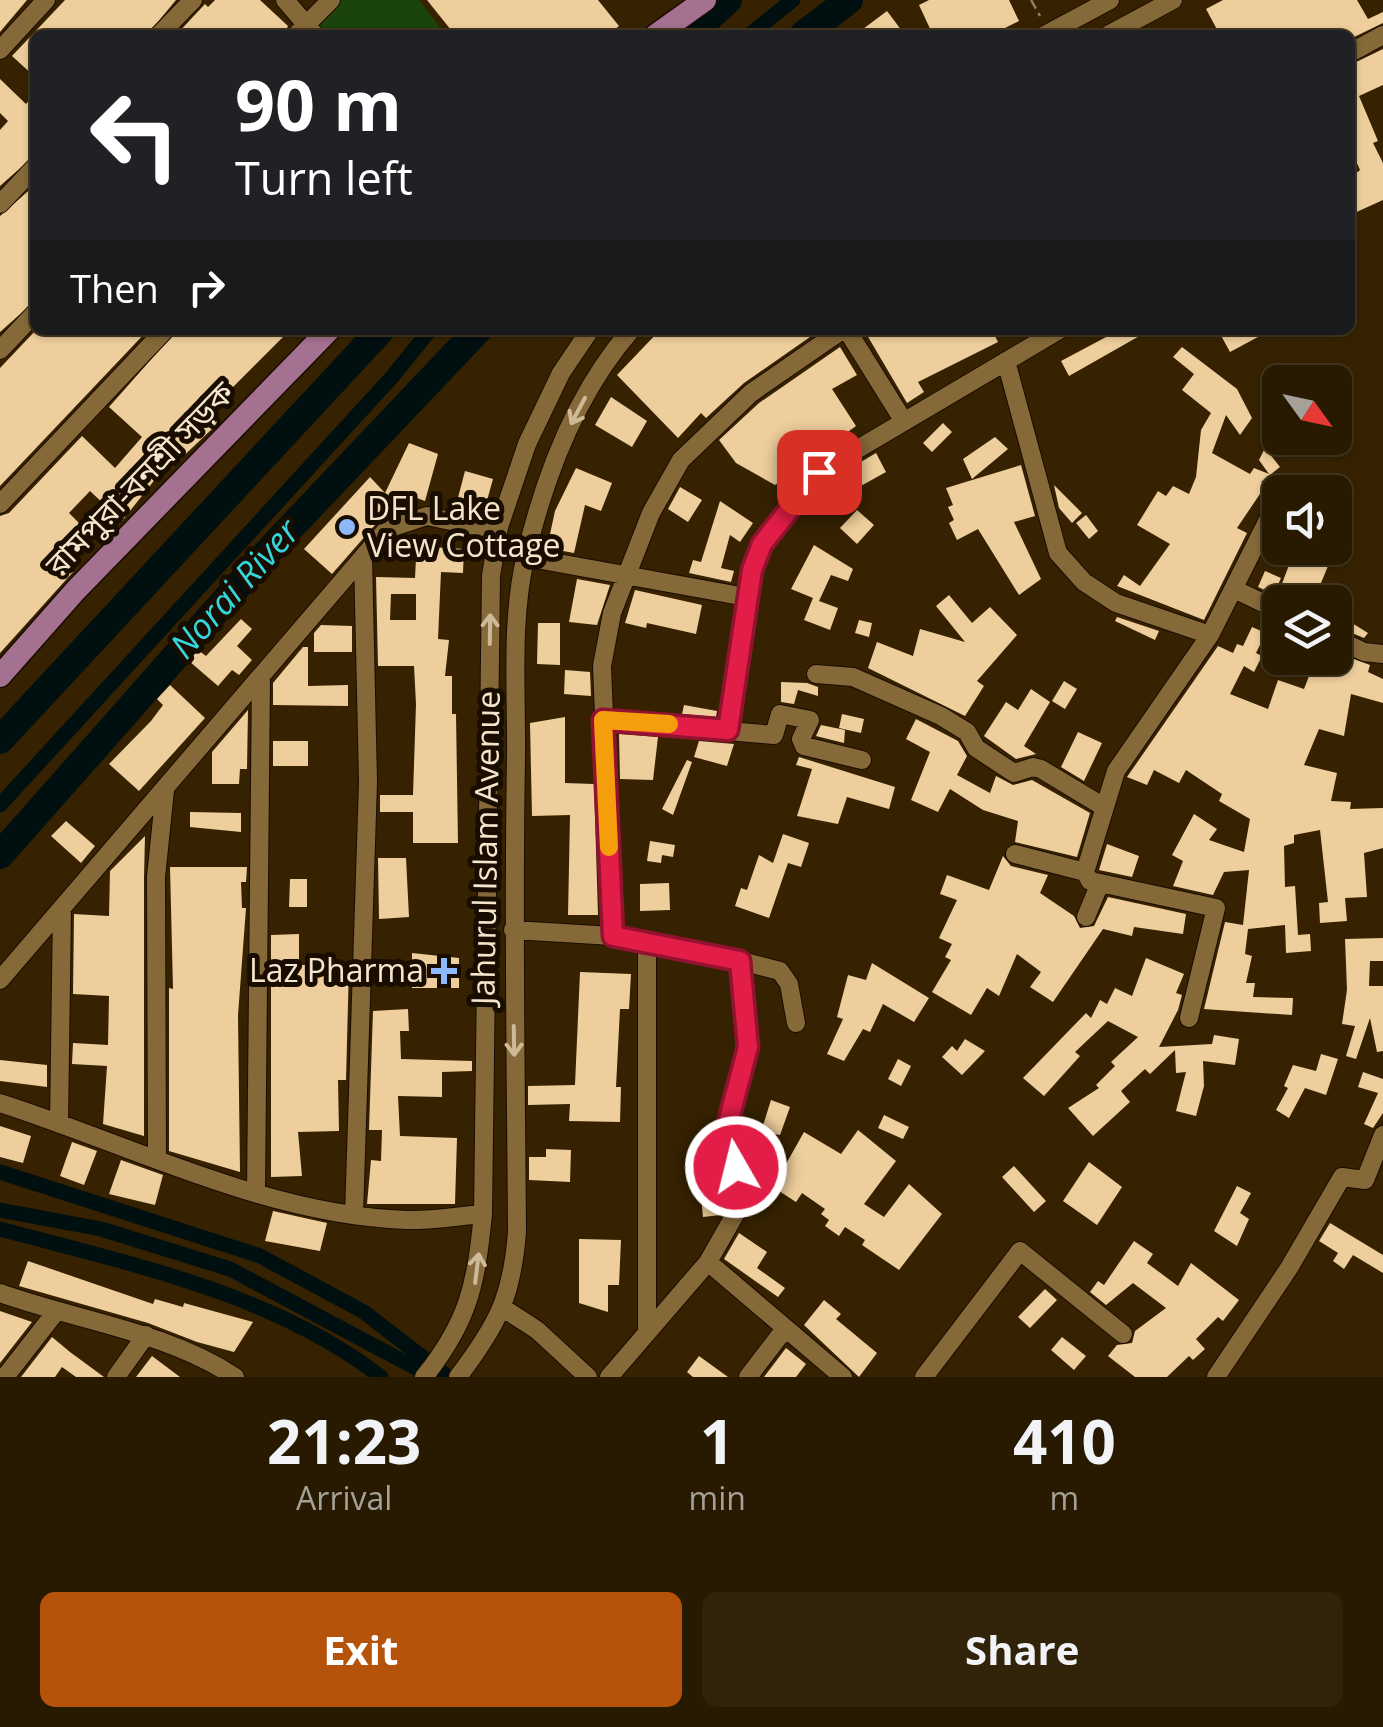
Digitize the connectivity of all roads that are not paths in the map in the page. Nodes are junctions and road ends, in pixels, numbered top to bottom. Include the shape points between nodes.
1 (46, 0) edge
2 (192, 0) edge
3 (285, 0) edge
4 (330, 0) edge
5 (687, 0) edge
6 (705, 0) edge
7 (1110, 0) edge
8 (1172, 0) edge
9 (165, 30) edge
10 (305, 30) edge
11 (308, 30) edge
12 (652, 30) edge
13 (663, 30) edge
14 (1054, 30) edge
15 (1117, 30) edge
16 (1383, 35) edge
17 (1355, 49) edge
18 (0, 50) edge
19 (30, 171) edge
20 (0, 204) edge
21 (30, 318) edge
22 (160, 335) edge
23 (324, 335) edge
24 (587, 335) edge
25 (628, 335) edge
26 (837, 335) edge
27 (847, 335) edge
28 (1050, 335) edge
29 (0, 350) edge
30 (1006, 361) junction
31 (903, 420) junction
32 (0, 504) edge
33 (498, 532) junction
34 (1262, 532) edge
35 (363, 556) junction
36 (525, 557) junction
37 (627, 575) junction
38 (1234, 589) junction
39 (746, 596) junction
40 (1262, 602) edge
41 (1210, 636) junction
42 (1352, 646) edge
43 (1383, 654) edge
44 (816, 674) dead end
45 (0, 676) edge
46 (262, 678) junction
47 (603, 720) junction
48 (728, 730) junction
49 (862, 760) dead end
50 (165, 789) junction
51 (1104, 806) junction
52 (1015, 854) dead end
53 (1093, 878) junction
54 (62, 908) junction
55 (1086, 916) dead end
56 (513, 930) junction
57 (613, 936) junction
58 (646, 945) junction
59 (740, 961) junction
60 (0, 980) edge
61 (1189, 1018) dead end
62 (796, 1023) dead end
63 (0, 1103) edge
64 (59, 1124) junction
65 (1383, 1135) edge
66 (158, 1158) junction
67 (256, 1192) junction
68 (482, 1214) junction
69 (354, 1216) junction
70 (708, 1262) junction
71 (0, 1292) edge
72 (503, 1308) junction
73 (55, 1312) junction
74 (784, 1330) junction
75 (648, 1333) junction
76 (1123, 1334) dead end
77 (146, 1336) junction
78 (461, 1373) edge
79 (6, 1377) edge
80 (116, 1377) edge
81 (235, 1377) edge
82 (424, 1377) edge
83 (588, 1377) edge
84 (610, 1377) edge
85 (748, 1377) edge
86 (843, 1377) edge
87 (924, 1377) edge
88 (1216, 1377) edge

1 - 18 street
2 - 9 street
3 - 10 street
4 - 11 street
5 - 12 main road
6 - 13 main road
7 - 14 street
8 - 15 street
16 - 17 street
19 - 20 street
21 - 29 street
22 - 32 street
23 - 45 main road, রামপুরা-বনশ্রী সড়ক
24 - 33 street, Jahurul Islam Avenue via 546,401
25 -> 36 street, Jahurul Islam Avenue via 572,423
26 - 37 street via 751,393 682,460 650,513
27 - 31 street
28 - 30 street
30 - 31 street
30 - 41 street via 1058,554 1116,603
31 - 39 street via 819,472 762,544
33 - 35 street via 416,516 387,530
68 -> 33 street, Jahurul Islam Avenue via 491,576
34 - 38 street
35 - 46 street
35 - 69 street via 368,782
36 - 37 street
36 - 56 street, Jahurul Islam Avenue via 518,618
37 - 39 street
37 - 47 street via 602,666
38 - 40 street
38 - 41 street
39 - 48 street
41 - 51 street via 1116,771
42 - 43 street
44 - 51 street via 879,686 967,732 976,748 1014,773 1033,766
46 - 50 street
46 - 67 street
47 - 48 street
47 - 57 street
48 - 49 street via 774,736 776,715 808,719 804,746
50 - 54 street
50 - 66 street via 156,878
51 - 53 street
52 - 53 street
53 - 55 street
53 - 61 street via 1216,908
54 - 60 street
54 - 64 street
56 - 57 street
56 -> 72 street, Jahurul Islam Avenue via 518,1232
57 - 58 street
58 - 59 street
58 - 75 street
59 - 62 street via 780,970
59 - 70 street via 748,1047 724,1138 742,1189
63 - 64 street
64 - 66 street
65 - 88 street via 1365,1180 1342,1177
66 - 67 street
67 - 69 street
68 - 69 street
82 -> 68 street, Jahurul Islam Avenue via 462,1322 474,1288
70 - 74 street
70 - 75 street
71 - 73 street
72 - 78 street, Jahurul Islam Avenue
72 - 83 street
73 - 77 street
73 - 79 street
74 - 85 street
74 - 86 street
75 - 84 street
76 - 87 street via 1020,1251
77 - 80 street
77 - 81 street

